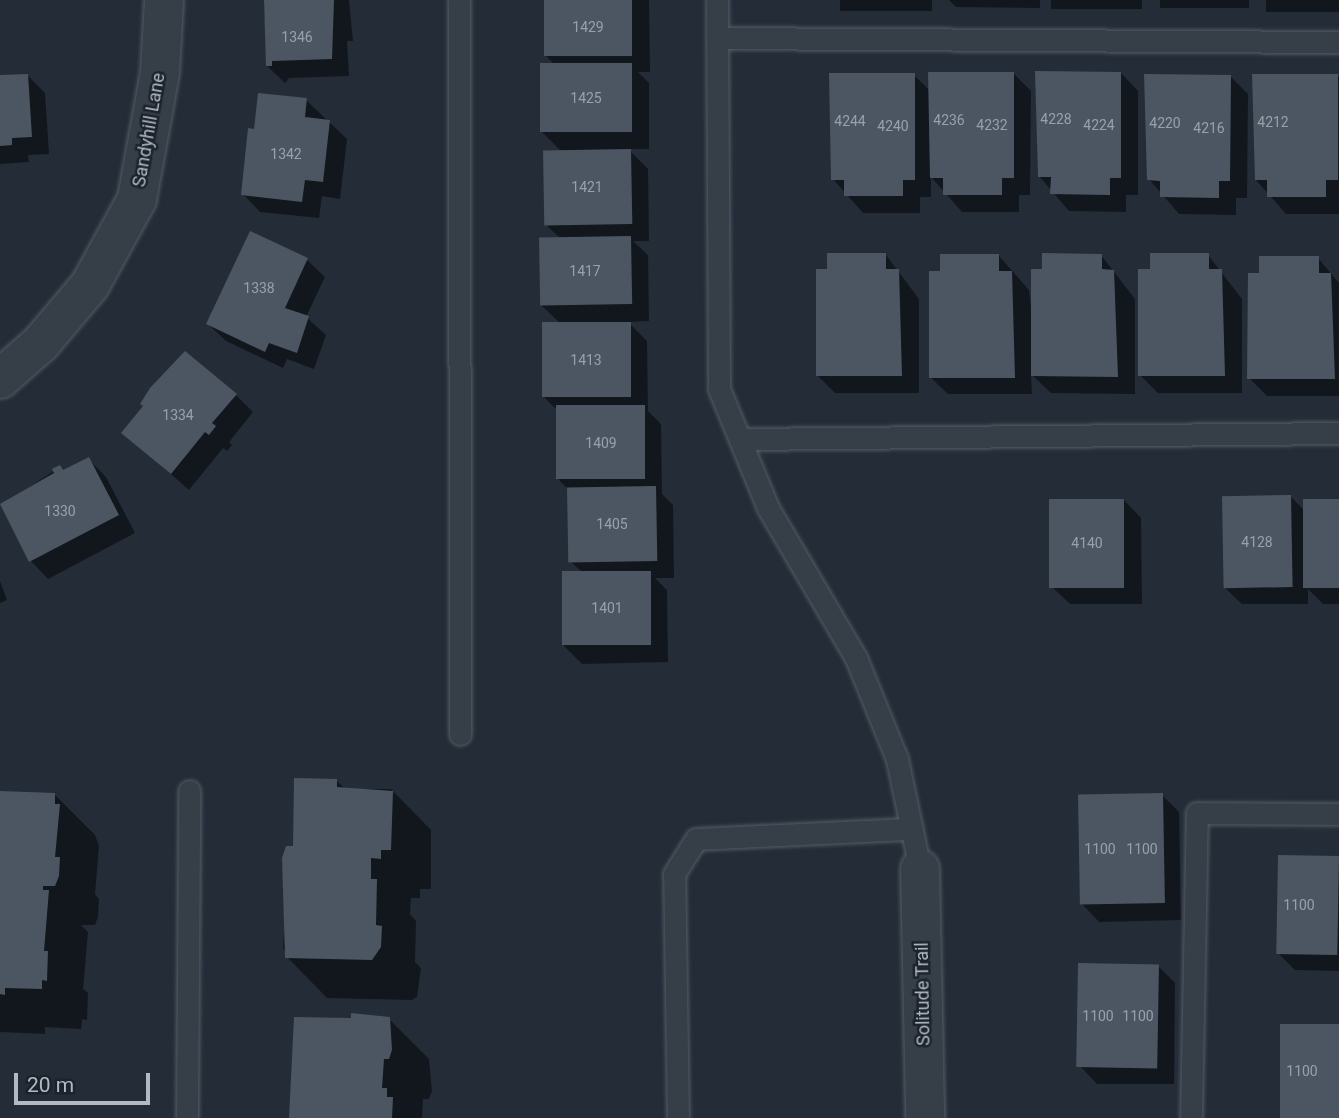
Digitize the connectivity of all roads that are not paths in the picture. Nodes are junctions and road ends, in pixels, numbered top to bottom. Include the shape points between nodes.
1 (164, 0) edge
2 (459, 0) edge
3 (717, 0) edge
4 (717, 38) junction
5 (1339, 42) edge
6 (0, 379) edge
7 (1339, 433) edge
8 (740, 439) junction
9 (460, 734) dead end
10 (188, 792) dead end
11 (1339, 814) edge
12 (912, 830) junction
13 (920, 869) joint
14 (187, 1118) edge
15 (678, 1118) edge
16 (925, 1118) edge
17 (1191, 1118) edge

1 - 6 street, Sandyhill Lane via 160,72 137,199 90,285 41,342
2 - 9 lane
3 - 4 lane
4 - 5 lane
4 - 8 lane via 719,389
7 - 8 lane
8 - 12 lane via 768,508 856,658 897,759
10 - 14 lane
11 - 17 lane via 1197,813
12 - 13 lane
12 - 15 lane via 696,839 674,874
13 - 16 street, Solitude Trail

